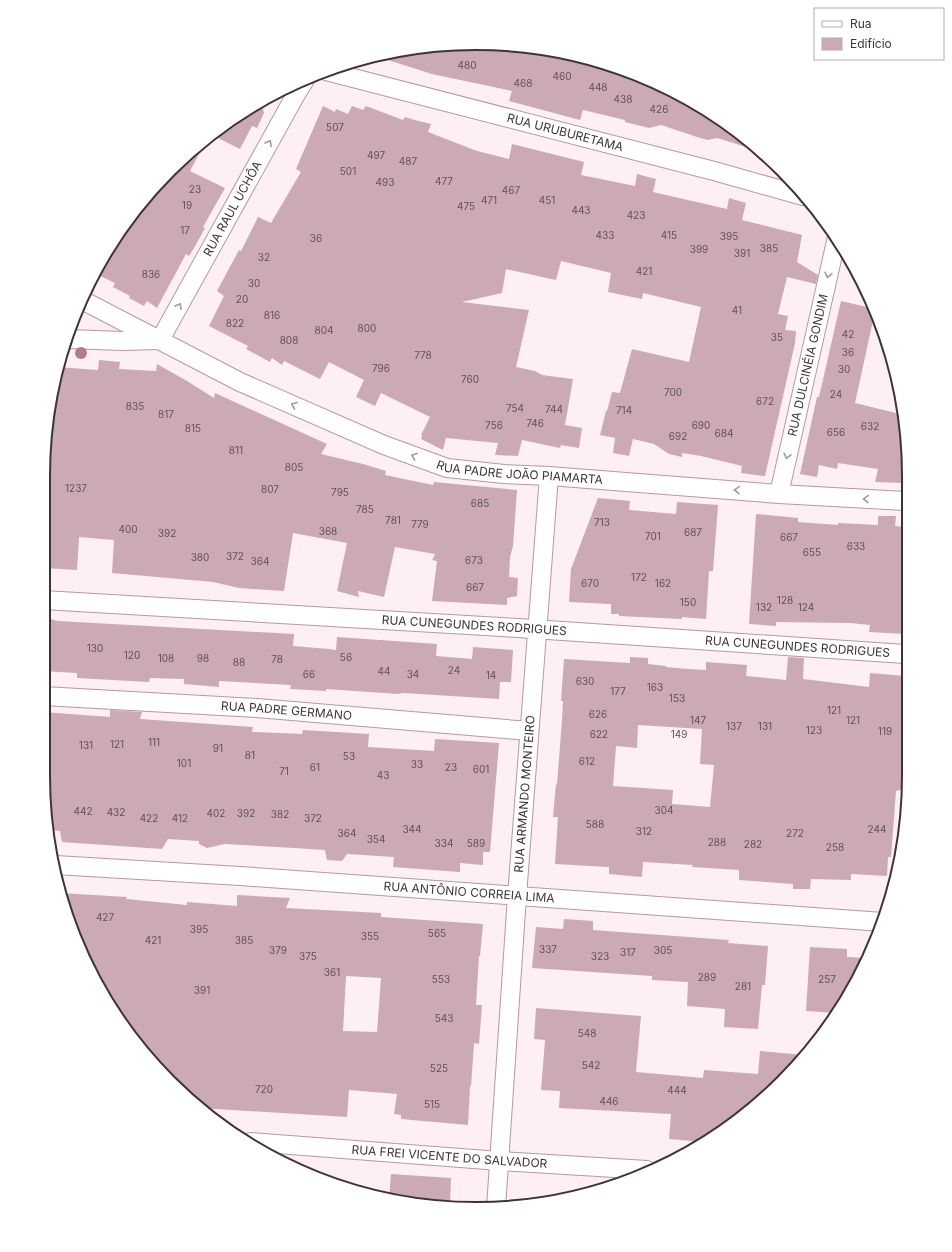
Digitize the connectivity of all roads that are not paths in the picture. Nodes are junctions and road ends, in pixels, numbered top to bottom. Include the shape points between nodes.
1 (337, 74) edge
2 (289, 93) edge
3 (794, 193) edge
4 (835, 247) edge
5 (87, 303) edge
6 (73, 339) edge
7 (160, 340) junction
8 (549, 476) junction
9 (779, 494) junction
10 (902, 501) edge
11 (50, 600) edge
12 (538, 629) junction
13 (902, 654) edge
14 (50, 696) edge
15 (529, 732) junction
16 (60, 865) edge
17 (517, 896) junction
18 (876, 922) edge
19 (259, 1143) edge
20 (500, 1161) junction
21 (640, 1170) edge
22 (497, 1201) edge

1 - 3 street, RUA URUBURETAMA
7 -> 2 street, RUA RAUL UCHÔA
4 -> 9 street, RUA DULCINÉIA GONDIM
5 - 7 street, RUA PADRE JOÃO PIAMARTA
6 - 7 street, RUA PADRE JOÃO PIAMARTA
8 -> 7 street, RUA PADRE JOÃO PIAMARTA via 447,468 384,445 240,382
9 -> 8 street, RUA PADRE JOÃO PIAMARTA
8 - 12 street, RUA ARMANDO MONTEIRO
10 -> 9 street, RUA PADRE JOÃO PIAMARTA
11 - 12 street, RUA CUNEGUNDES RODRIGUES
12 - 13 street, RUA CUNEGUNDES RODRIGUES
12 - 15 street, RUA ARMANDO MONTEIRO
14 - 15 street, RUA PADRE GERMANO via 257,708
15 - 17 street, RUA ARMANDO MONTEIRO
16 - 17 street, RUA ANTÔNIO CORREIA LIMA
17 - 18 street, RUA ANTÔNIO CORREIA LIMA
17 - 20 street, RUA ARMANDO MONTEIRO
19 - 20 street, RUA FREI VICENTE DO SALVADOR
20 - 21 street, RUA FREI VICENTE DO SALVADOR
20 - 22 street, RUA ARMANDO MONTEIRO

